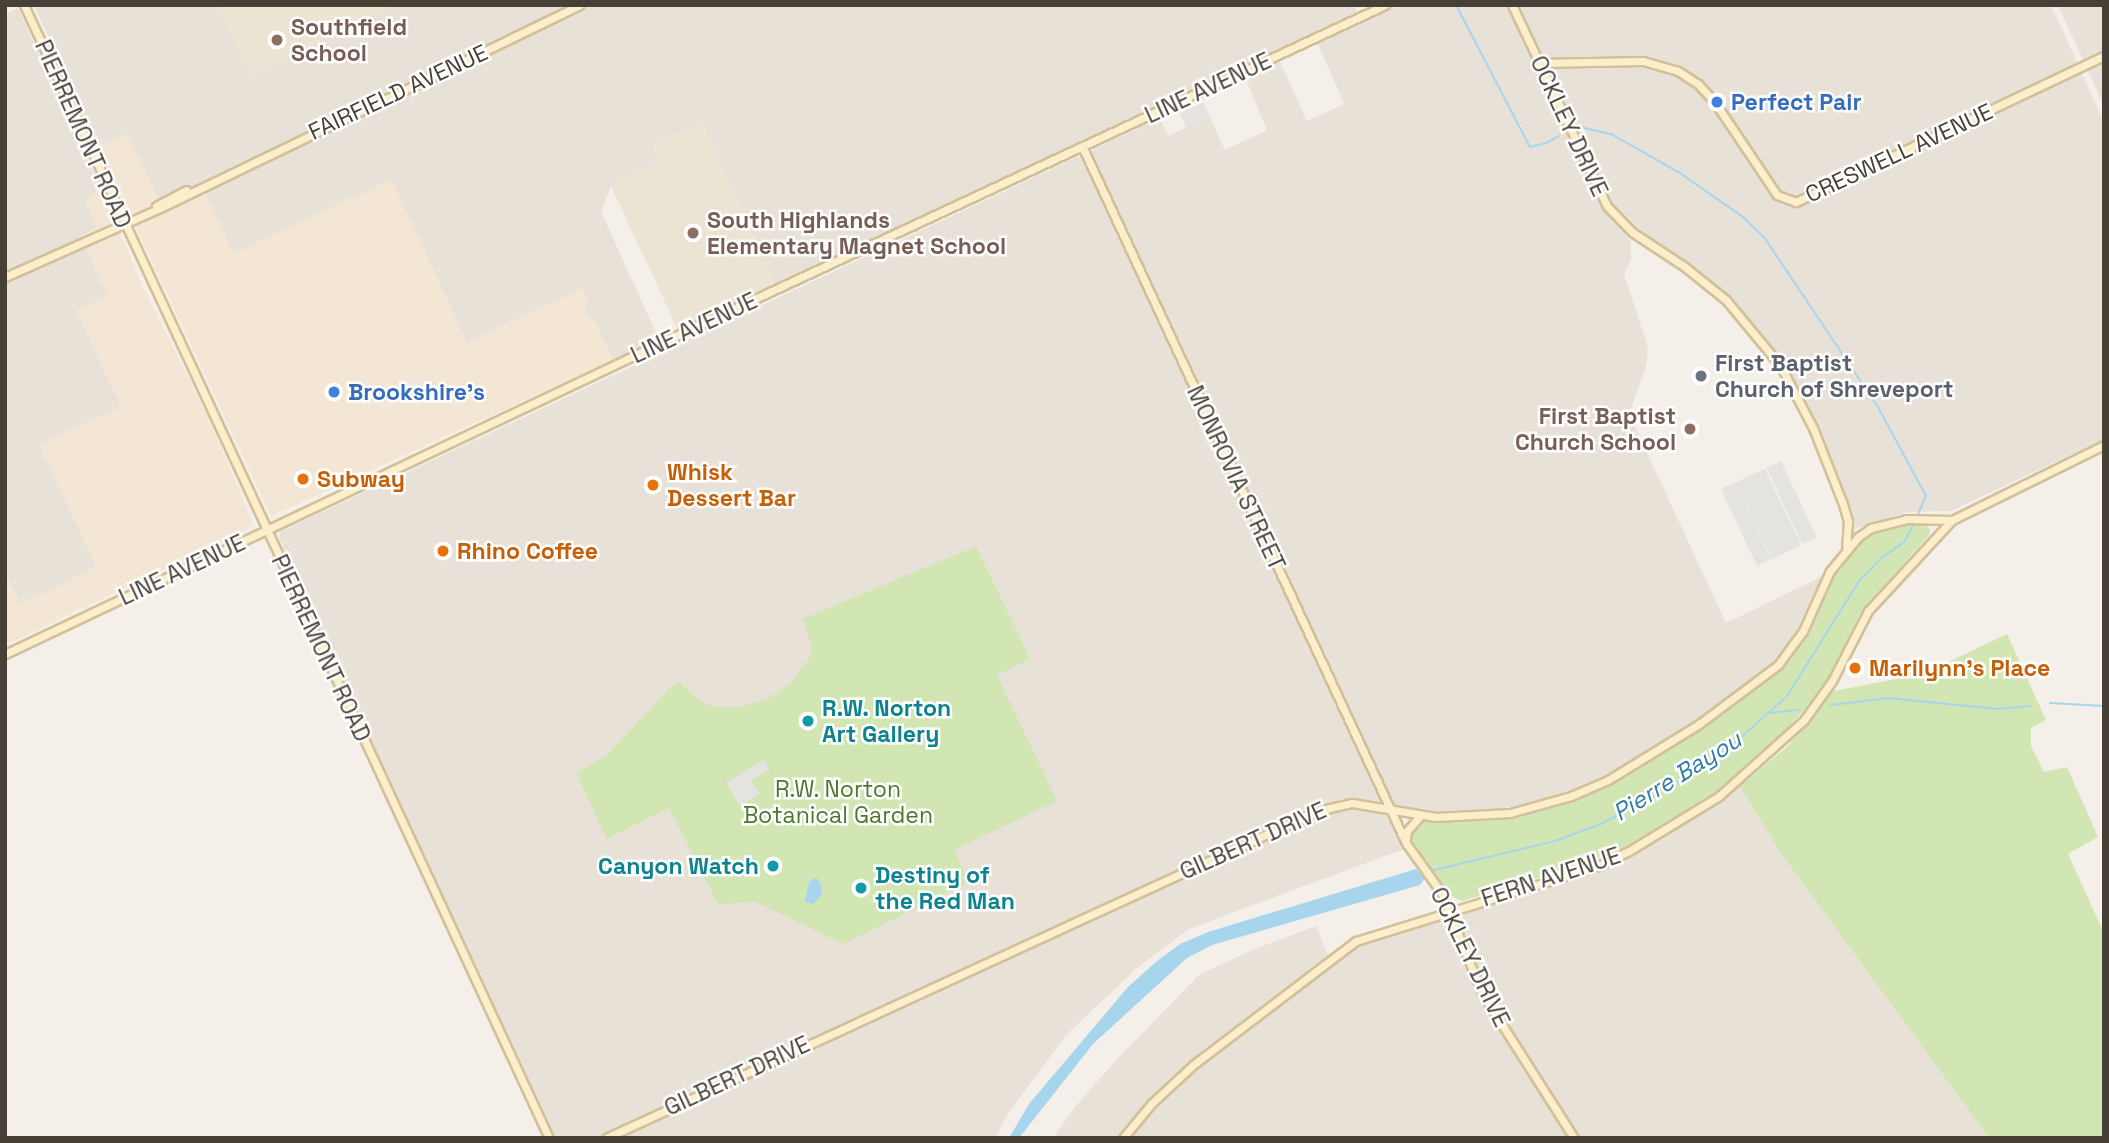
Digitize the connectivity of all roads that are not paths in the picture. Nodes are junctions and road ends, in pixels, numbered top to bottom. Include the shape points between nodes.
1 (24, 5) edge
2 (580, 5) edge
3 (1384, 5) edge
4 (1513, 5) edge
5 (2104, 56) edge
6 (1539, 64) junction
7 (1082, 146) junction
8 (123, 222) junction
9 (5, 277) edge
10 (2104, 445) edge
11 (1952, 520) junction
12 (266, 530) junction
13 (1846, 548) junction
14 (5, 654) edge
15 (1391, 810) junction
16 (1421, 815) junction
17 (1408, 847) junction
18 (1448, 910) junction
19 (549, 1138) edge
20 (606, 1138) edge
21 (1123, 1138) edge
22 (1574, 1138) edge

1 - 8 street, PIERREMONT ROAD
2 - 8 street, FAIRFIELD AVENUE
3 - 7 street, LINE AVENUE
4 - 6 street, OCKLEY DRIVE
5 - 6 street, CRESWELL AVENUE via 1796,202 1777,195 1714,101 1678,71 1643,61
6 - 13 street, OCKLEY DRIVE via 1607,206 1632,232 1726,300 1780,365 1813,428 1843,504 1848,521
7 - 12 street, LINE AVENUE
7 - 15 street, MONROVIA STREET
8 - 9 street, FAIRFIELD AVENUE
8 - 12 street, PIERREMONT ROAD
10 - 11 street
11 - 13 street via 1913,519 1871,528
11 - 18 street, FERN AVENUE via 1868,611 1832,681 1804,720 1719,796 1614,859
12 - 14 street, LINE AVENUE
12 - 19 street, PIERREMONT ROAD
13 - 16 street, GILBERT DRIVE via 1823,582 1799,639 1777,665 1729,704 1626,771 1571,796 1510,813
15 - 16 street, GILBERT DRIVE
15 - 17 street, OCKLEY DRIVE
15 - 20 street, GILBERT DRIVE via 1352,803 1317,811
16 - 17 street via 1407,831
17 - 18 street, OCKLEY DRIVE via 1438,887
18 - 21 street, FERN AVENUE via 1356,941 1193,1065
18 - 22 street, OCKLEY DRIVE via 1482,993

